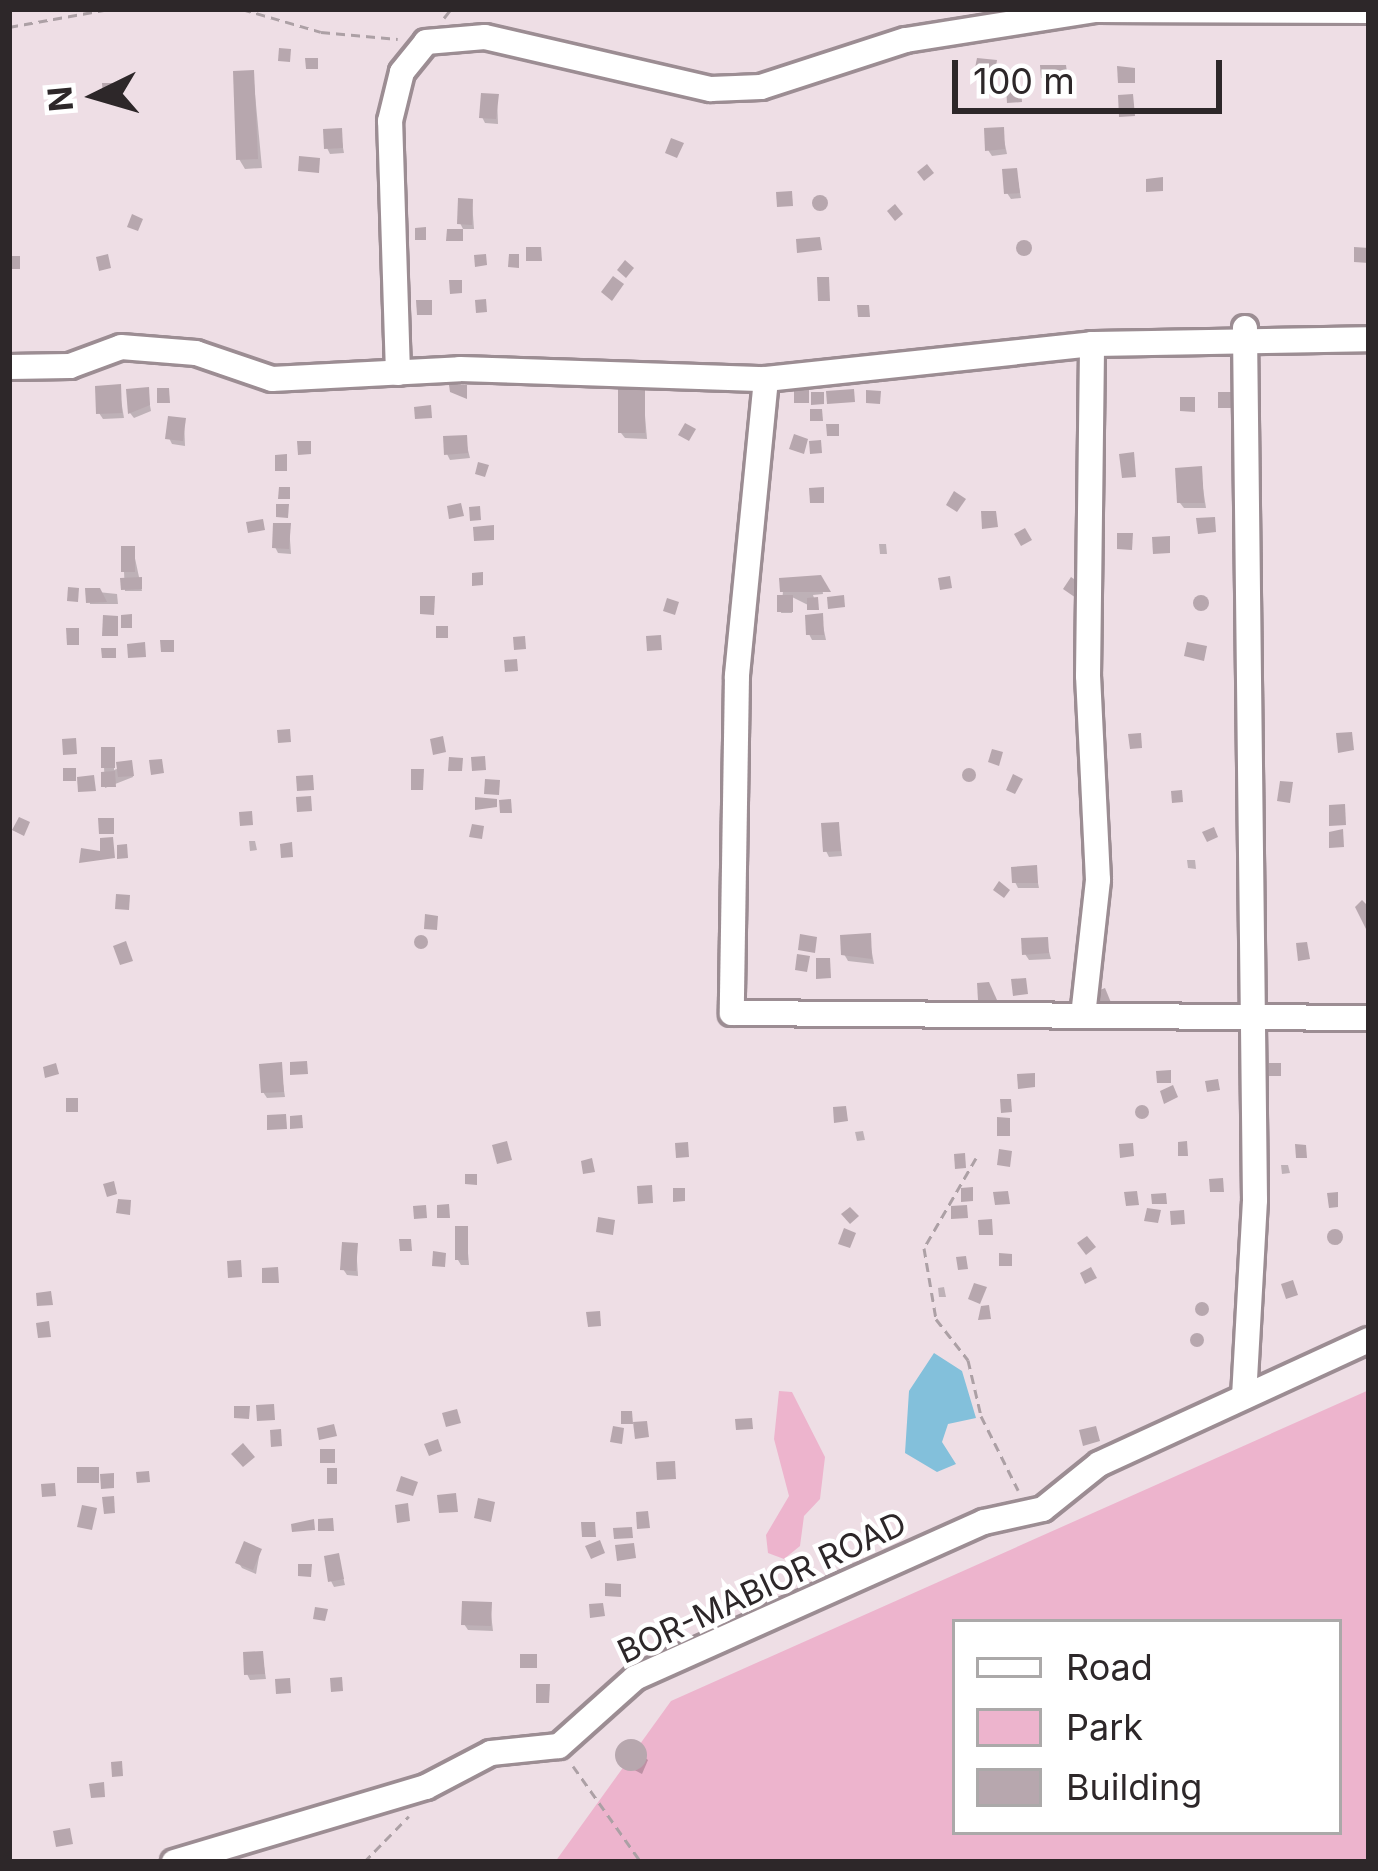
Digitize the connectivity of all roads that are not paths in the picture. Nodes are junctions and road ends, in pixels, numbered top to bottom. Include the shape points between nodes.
1 (1369, 11) edge
2 (1245, 336) junction
3 (1369, 339) edge
4 (1092, 344) junction
5 (9, 367) edge
6 (398, 374) junction
7 (766, 379) junction
8 (1083, 1016) junction
9 (1248, 1017) junction
10 (1369, 1018) edge
11 (1369, 1340) edge
12 (1244, 1397) junction
13 (174, 1862) edge

1 - 6 street via 1096,10 906,40 761,87 711,89 485,37 426,42 402,72 390,121
2 - 3 street
2 - 4 street
2 - 9 street
4 - 7 street
4 - 8 street via 1088,676 1099,880
5 - 6 street via 70,366 121,347 196,353 272,379
6 - 7 street via 562,369
7 - 8 street via 737,676 732,1013
8 - 9 street
9 - 10 street
9 - 12 street via 1255,1200
11 - 12 street, BOR-MABIOR ROAD
12 - 13 street, BOR-MABIOR ROAD via 1099,1464 1043,1509 984,1522 634,1678 559,1746 491,1753 426,1787

